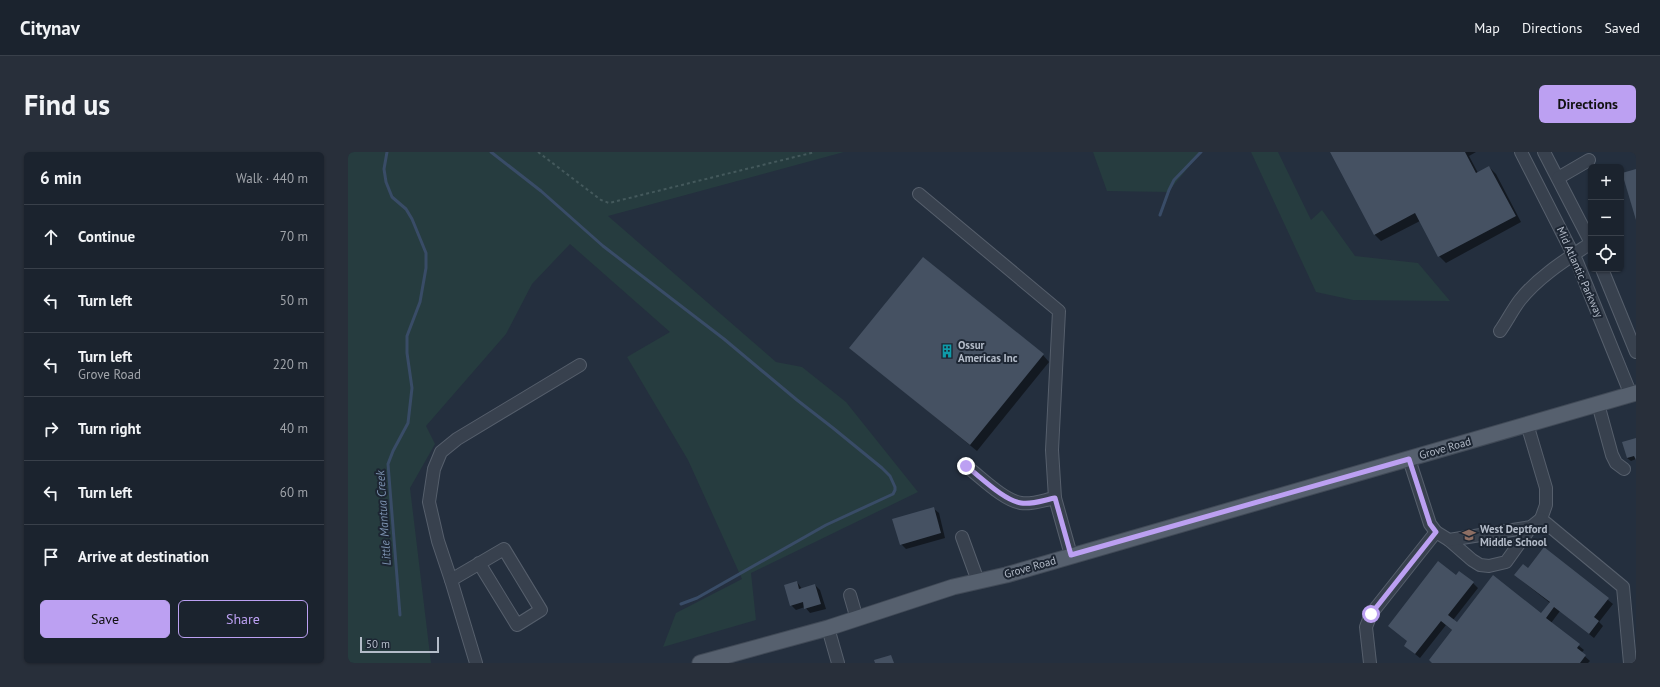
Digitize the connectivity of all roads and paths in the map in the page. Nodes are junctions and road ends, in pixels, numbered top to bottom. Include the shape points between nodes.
1 (538, 152) edge
2 (815, 152) edge
3 (1521, 152) edge
4 (1544, 152) edge
5 (1589, 160) dead end
6 (1558, 178) junction
7 (919, 194) dead end
8 (1588, 237) edge
9 (1588, 245) edge
10 (1573, 255) junction
11 (1603, 272) edge
12 (1500, 331) dead end
13 (1636, 352) edge
14 (580, 365) dead end
15 (1634, 394) edge
16 (1598, 404) junction
17 (1527, 424) junction
18 (1409, 459) junction
19 (966, 466) dead end
20 (1624, 469) dead end
21 (1055, 498) junction
22 (1541, 519) junction
23 (1531, 528) junction
24 (1436, 532) junction
25 (962, 537) dead end
26 (1449, 540) junction
27 (1071, 555) junction
28 (479, 563) junction
29 (451, 580) junction
30 (978, 581) junction
31 (850, 595) dead end
32 (857, 619) junction
33 (828, 628) junction
34 (476, 663) edge
35 (700, 663) edge
36 (838, 663) edge
37 (1370, 663) edge
38 (1630, 663) edge

1 - 2 path via 601,200 609,203
3 - 10 street, Mid Atlantic Parkway
4 - 6 street, Mid Atlantic Parkway
5 - 6 street
6 - 8 street, Mid Atlantic Parkway
7 - 21 street via 1059,311 1052,448
9 - 10 street
10 - 12 street via 1532,287
10 - 15 street, Mid Atlantic Parkway
11 - 13 street, Mid Atlantic Parkway
14 - 29 street via 457,439 441,452 434,469 429,502
15 - 16 main road, Grove Road
16 - 17 main road, Grove Road
16 - 20 street via 1612,454 1616,463
17 - 18 main road, Grove Road
17 - 22 street via 1546,488 1546,505
18 - 24 street via 1430,524
18 - 27 main road, Grove Road
19 - 21 street via 1008,499 1021,503
21 - 27 street
22 - 23 street
22 - 38 street via 1622,587
23 - 26 street
23 - 26 street via 1506,562 1489,566 1480,565 1472,560
24 - 26 street
24 - 37 street via 1371,614 1366,626
25 - 30 street
27 - 30 main road, Grove Road
28 - 28 street via 504,549 541,610 517,625
28 - 29 street
29 - 34 street
30 - 32 main road, Grove Road
31 - 32 street
32 - 33 main road, Grove Road
33 - 35 main road, Grove Road
33 - 36 street

